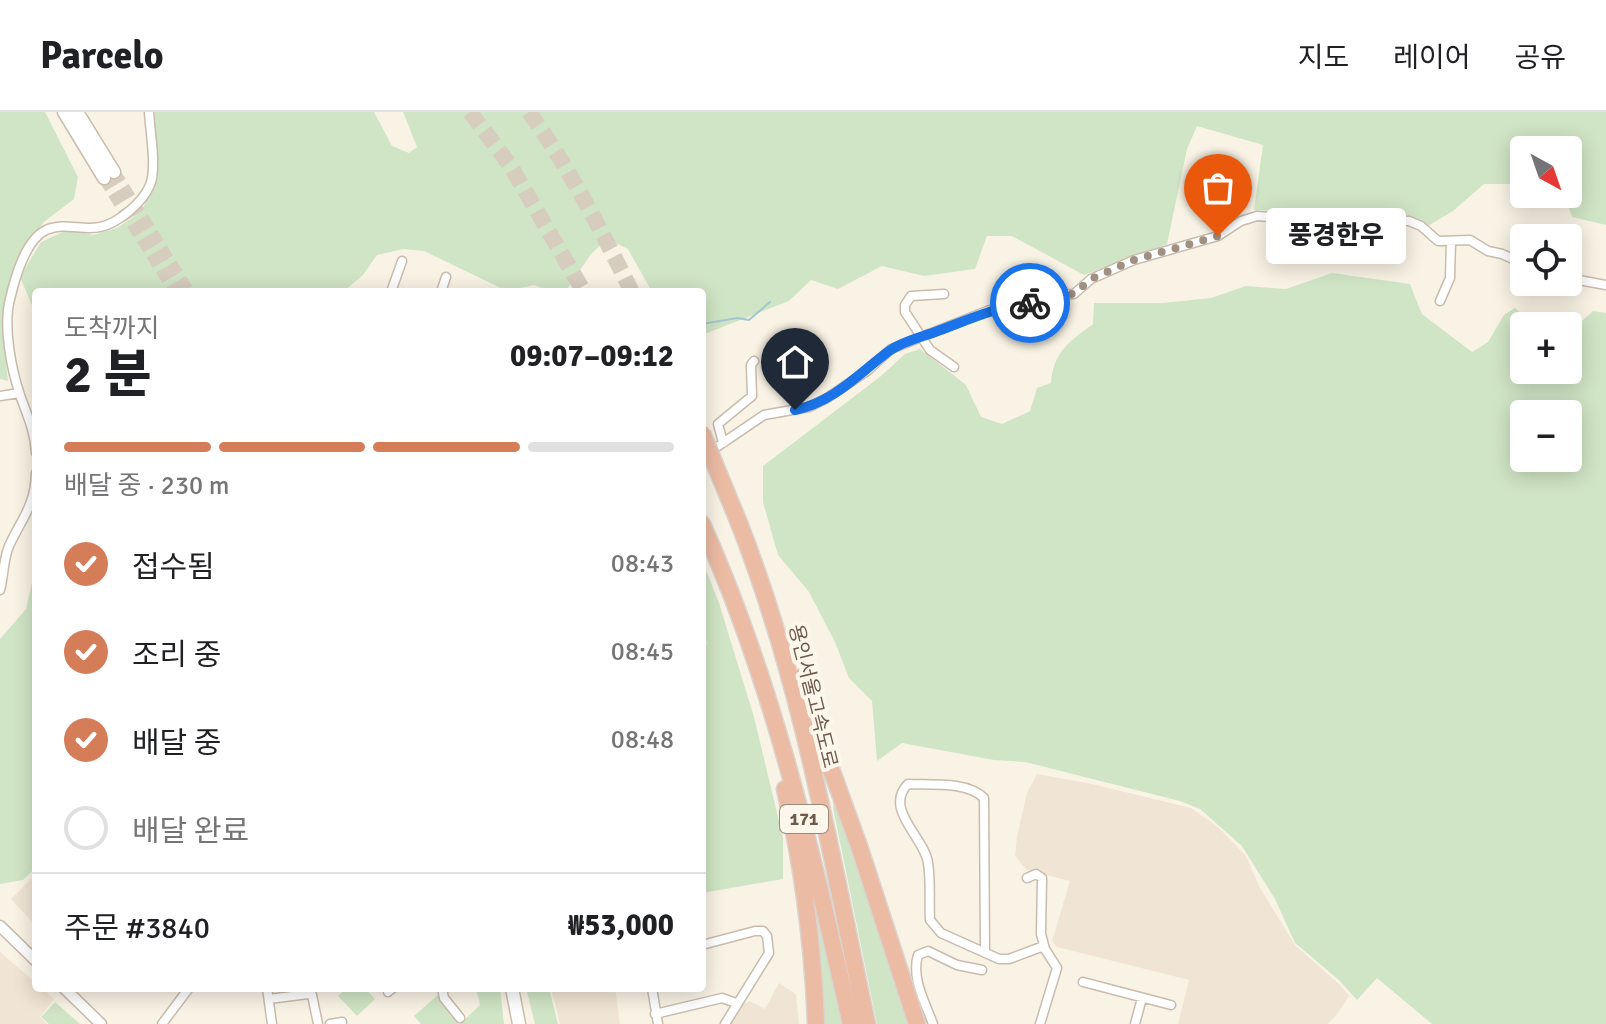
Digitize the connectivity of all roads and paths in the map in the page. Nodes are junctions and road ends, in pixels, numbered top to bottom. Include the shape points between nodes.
1 (64, 112) edge
2 (77, 112) edge
3 (149, 112) edge
4 (1451, 241) junction
5 (1510, 258) edge
6 (402, 261) dead end
7 (446, 277) dead end
8 (1582, 281) edge
9 (1606, 285) edge
10 (392, 288) edge
11 (442, 288) edge
12 (944, 294) dead end
13 (1440, 301) dead end
14 (921, 337) junction
15 (754, 361) dead end
16 (954, 367) dead end
17 (19, 393) junction
18 (0, 396) edge
19 (32, 431) edge
20 (706, 443) edge
21 (723, 443) junction
22 (706, 454) edge
23 (32, 493) edge
24 (706, 533) edge
25 (0, 590) edge
26 (772, 616) junction
27 (739, 618) junction
28 (1027, 878) dead end
29 (0, 926) edge
30 (706, 944) edge
31 (1045, 949) junction
32 (985, 953) junction
33 (32, 957) edge
34 (982, 970) dead end
35 (1083, 982) dead end
36 (68, 992) edge
37 (186, 992) edge
38 (268, 992) edge
39 (443, 992) edge
40 (513, 992) edge
41 (652, 992) edge
42 (1142, 998) junction
43 (269, 999) junction
44 (736, 1003) junction
45 (1171, 1005) dead end
46 (655, 1014) junction
47 (460, 1018) dead end
48 (342, 1022) edge
49 (101, 1024) edge
50 (163, 1024) edge
51 (272, 1024) edge
52 (318, 1024) edge
53 (330, 1024) edge
54 (519, 1024) edge
55 (658, 1024) edge
56 (725, 1024) edge
57 (816, 1024) edge
58 (851, 1024) edge
59 (867, 1024) edge
60 (917, 1024) edge
61 (933, 1024) edge
62 (1040, 1024) edge
63 (1135, 1024) edge

1 - 2 main road via 109,175
3 - 17 street via 151,183 142,199 100,227 44,231 16,276 8,338
4 - 5 street via 1470,240
4 - 13 street via 1450,278
4 - 14 street via 1438,241 1409,221 1257,216 1218,236 1134,260 1091,279 1074,294 1004,306
6 - 10 street
7 - 11 street
8 - 9 street
12 - 14 street via 911,296 905,305
14 - 16 street
14 - 21 street via 891,349 827,398 764,415
15 - 21 street via 752,396 718,424
17 - 18 street
17 - 19 street
20 - 26 highway, 용인서울고속도로 / 171, bridge
21 - 22 street
23 - 25 street via 5,558
24 - 27 highway, 용인서울고속도로 / 171
26 - 59 highway, 용인서울고속도로 / 171
26 - 60 highway via 854,831
27 - 57 highway via 799,855
27 - 58 highway, 용인서울고속도로 / 171 via 799,803
28 - 31 street via 1042,878
29 - 33 street
30 - 44 street via 755,931 767,936 769,953
31 - 32 street via 1009,959
31 - 62 street via 1057,968
32 - 32 street via 941,933 930,920 928,863 899,801 908,784 960,787 984,798
34 - 61 street via 928,951 918,955 919,989
35 - 42 street
36 - 49 street
37 - 50 street
38 - 43 street
39 - 47 street
40 - 54 main road
41 - 46 street
42 - 45 street
42 - 63 street
43 - 51 street
43 - 52 street via 312,995
44 - 46 street via 722,998
44 - 56 street
46 - 55 street
48 - 53 street

